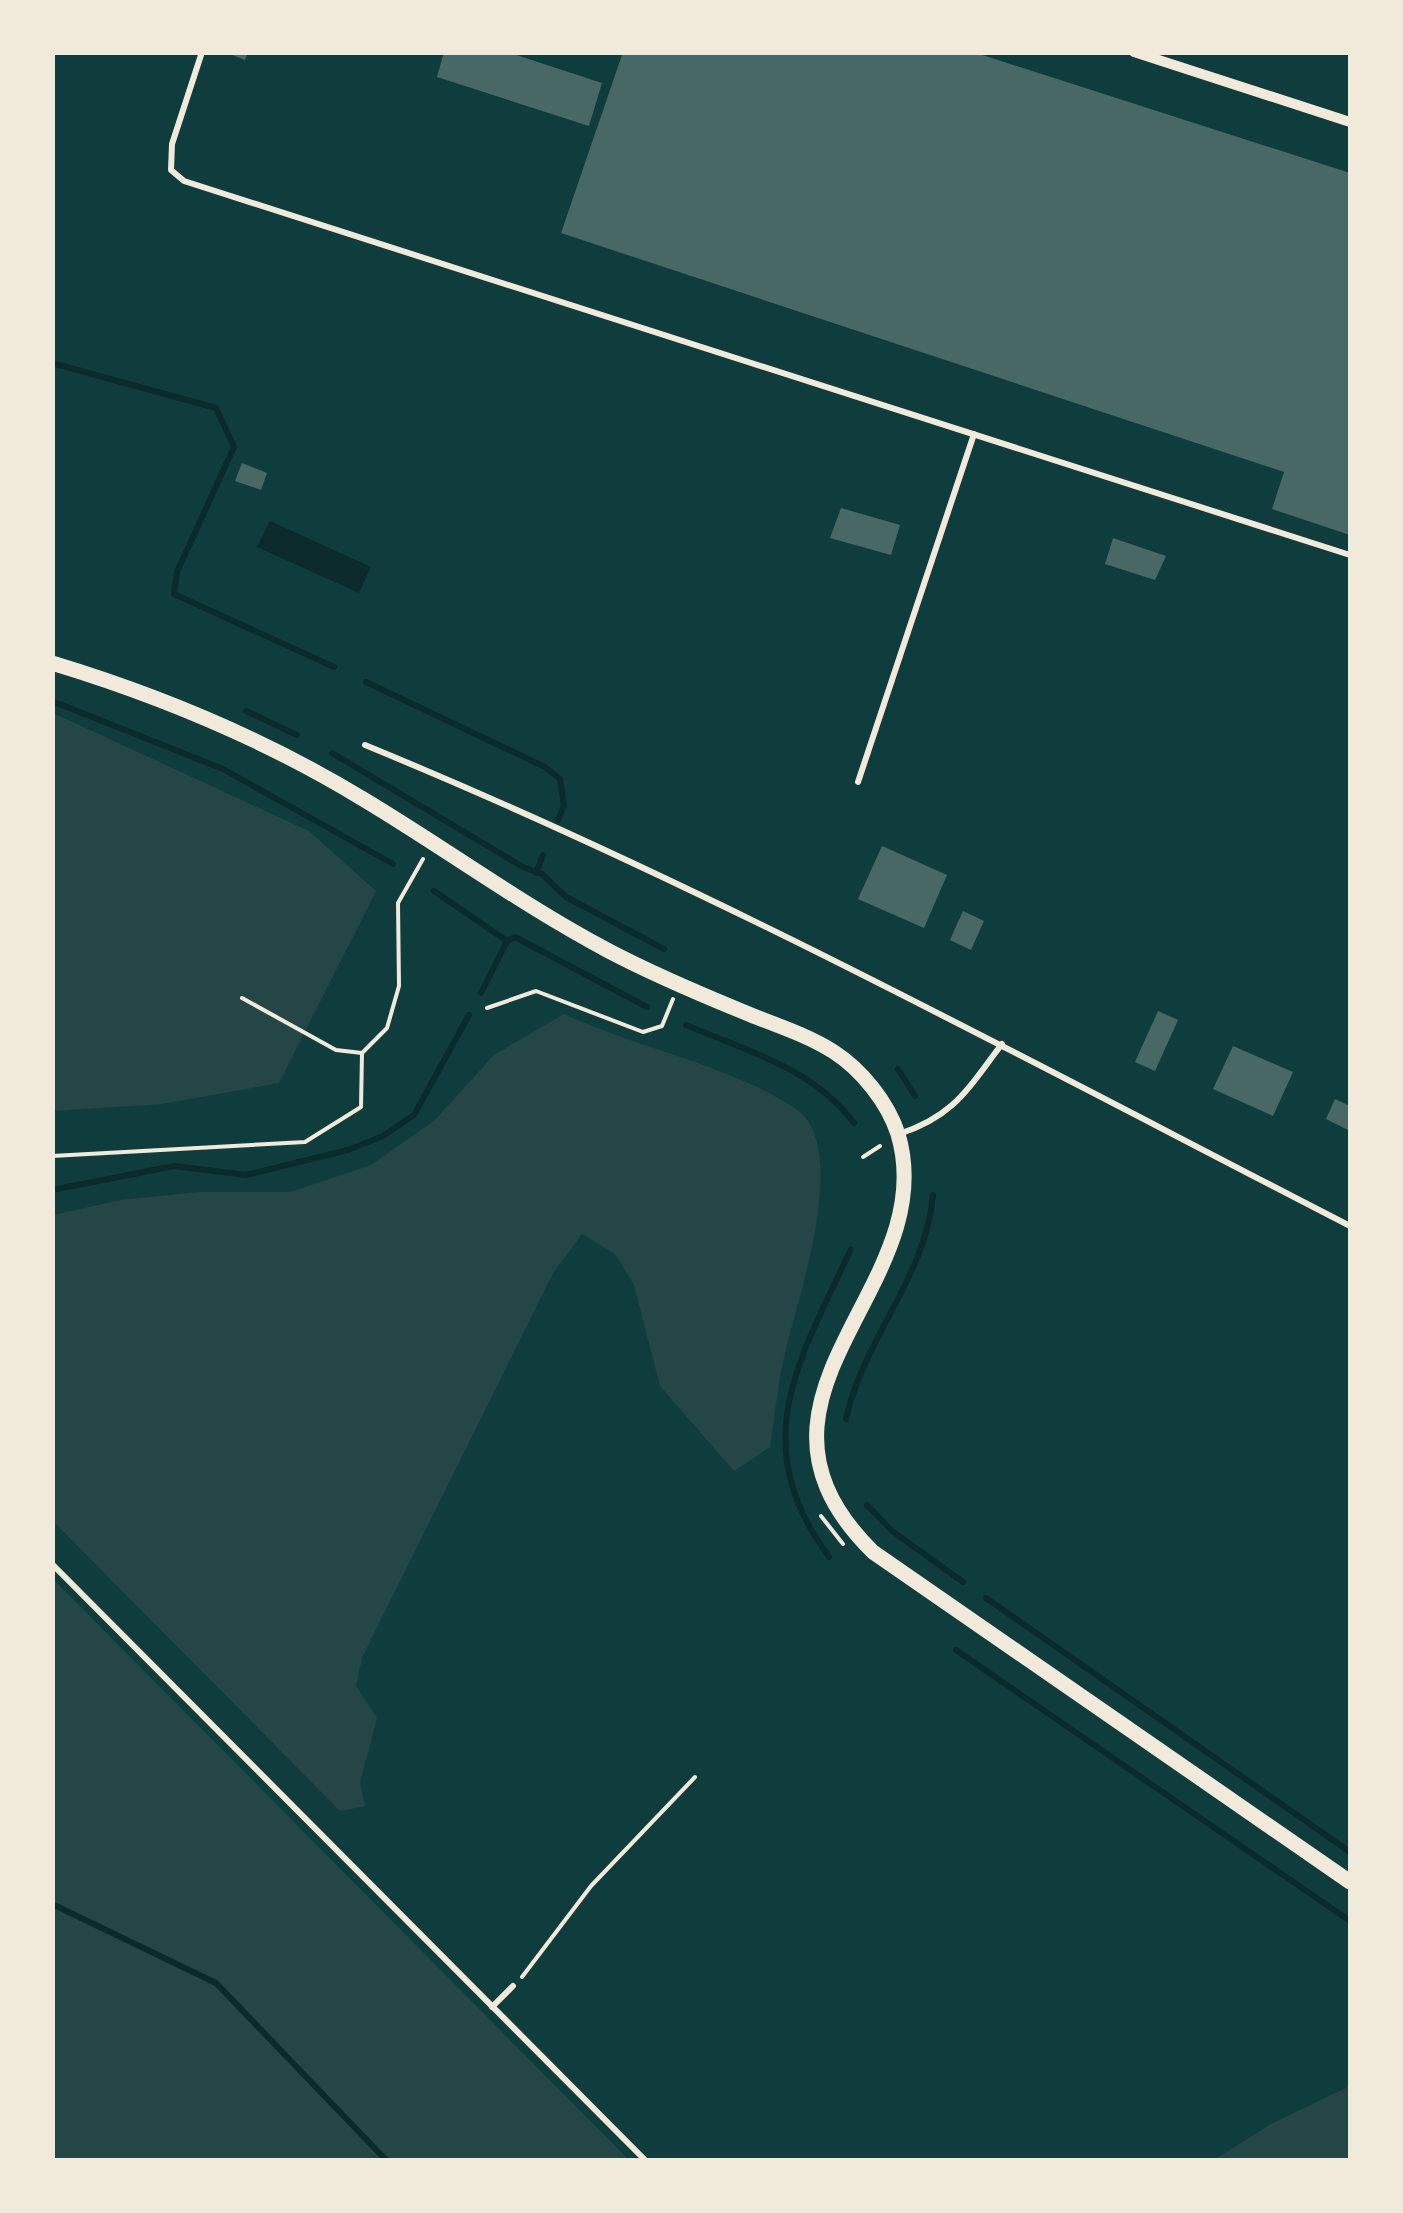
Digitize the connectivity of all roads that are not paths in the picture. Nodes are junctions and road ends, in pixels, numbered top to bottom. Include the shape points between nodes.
1 (202, 52) edge
2 (1137, 53) edge
3 (1350, 122) edge
4 (974, 434) junction
5 (1350, 555) edge
6 (52, 663) edge
7 (365, 745) dead end
8 (858, 782) dead end
9 (1002, 1044) junction
10 (898, 1134) junction
11 (1350, 1226) edge
12 (52, 1564) edge
13 (1350, 1882) edge
14 (513, 1986) road end
15 (492, 2007) junction
16 (645, 2160) edge

1 - 4 lane via 172,144 171,170 184,181
2 - 3 street
4 - 5 lane
4 - 8 lane
6 - 10 street via 235,731 303,764 676,992 836,1052 871,1086
7 - 9 lane via 501,801
9 - 10 lane via 935,1122
9 - 11 lane
10 - 13 street via 900,1211 819,1400 818,1464 828,1498 873,1552
12 - 15 lane
14 - 15 lane
15 - 16 lane

